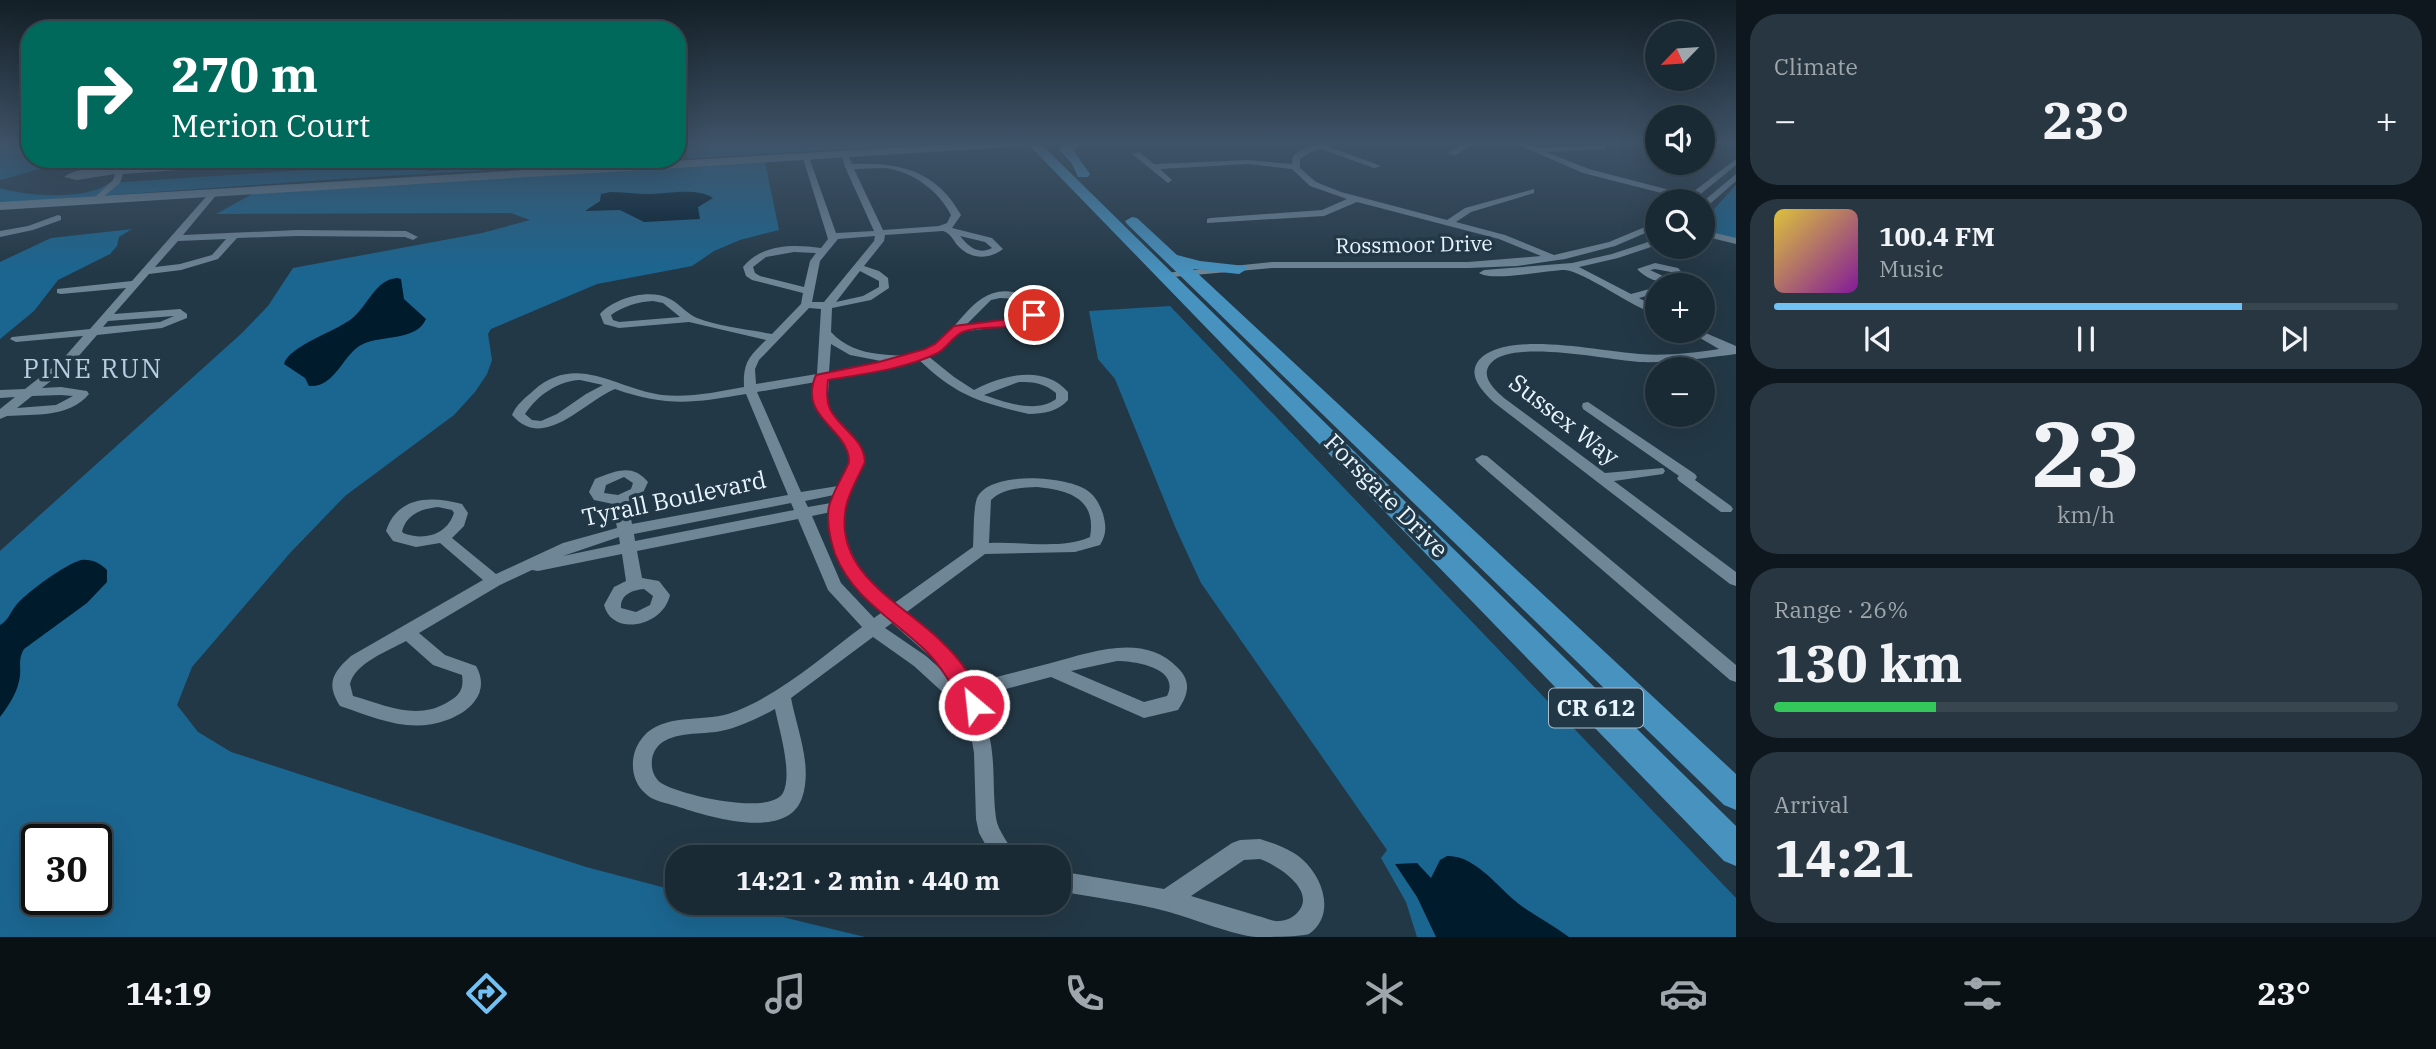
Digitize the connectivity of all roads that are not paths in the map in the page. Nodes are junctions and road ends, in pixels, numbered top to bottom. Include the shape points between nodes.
1 (100, 187) edge
2 (111, 187) edge
3 (322, 187) edge
4 (816, 187) edge
5 (858, 187) edge
6 (931, 187) edge
7 (1081, 187) edge
8 (1096, 187) edge
9 (1319, 187) edge
10 (1531, 191) dead end
11 (220, 193) junction
12 (96, 200) junction
13 (1356, 200) junction
14 (81, 201) junction
15 (0, 206) edge
16 (58, 218) dead end
17 (1210, 220) dead end
18 (1449, 223) junction
19 (944, 228) junction
20 (1645, 230) edge
21 (0, 234) edge
22 (880, 234) junction
23 (954, 234) dead end
24 (235, 235) junction
25 (834, 236) junction
26 (1715, 236) edge
27 (413, 237) dead end
28 (174, 239) junction
29 (1736, 241) edge
30 (1645, 247) edge
31 (824, 251) junction
32 (1171, 257) junction
33 (1553, 258) junction
34 (1490, 264) junction
35 (858, 267) junction
36 (1338, 267) junction
37 (1572, 267) junction
38 (146, 271) junction
39 (1245, 273) junction
40 (1504, 273) junction
41 (1180, 278) junction
42 (135, 284) junction
43 (61, 291) dead end
44 (1645, 293) edge
45 (807, 298) junction
46 (1629, 298) junction
47 (827, 306) junction
48 (1645, 306) edge
49 (1232, 316) junction
50 (107, 318) junction
51 (691, 319) junction
52 (958, 329) junction
53 (824, 331) junction
54 (93, 333) junction
55 (774, 338) junction
56 (16, 339) dead end
57 (1715, 341) edge
58 (1735, 351) edge
59 (920, 355) junction
60 (904, 360) junction
61 (821, 378) junction
62 (612, 386) junction
63 (750, 389) junction
64 (0, 394) edge
65 (28, 394) junction
66 (975, 395) junction
67 (1588, 407) dead end
68 (2, 413) edge
69 (1482, 459) dead end
70 (1658, 471) dead end
71 (1601, 478) junction
72 (843, 489) junction
73 (620, 500) dead end
74 (799, 506) junction
75 (838, 506) junction
76 (1726, 509) dead end
77 (442, 537) dead end
78 (628, 539) junction
79 (981, 549) junction
80 (1736, 580) edge
81 (494, 581) junction
82 (635, 584) dead end
83 (893, 614) junction
84 (873, 628) junction
85 (407, 632) junction
86 (1052, 670) junction
87 (1736, 674) edge
88 (964, 693) junction
89 (782, 697) junction
90 (1736, 795) edge
91 (997, 845) edge
92 (1736, 850) edge
93 (1071, 883) edge
94 (1166, 900) junction

1 - 14 street
2 - 12 street
3 - 11 street
4 - 25 street
5 - 22 street
6 - 19 street via 954,211 955,218
7 - 41 main road, Forsgate Drive / CR 612
8 - 32 main road, Forsgate Drive / CR 612
9 - 13 street
10 - 18 street via 1468,209
11 - 12 street
11 - 28 street via 211,208 192,218
12 - 14 street
13 - 17 street via 1324,213
13 - 18 street
14 - 15 street
16 - 21 street
18 - 33 street via 1513,240
19 - 22 street
19 - 23 street
20 - 33 street, Rossmoor Drive via 1612,245
22 - 25 street
22 - 35 street
24 - 27 street via 393,233
24 - 28 street
24 - 38 street via 215,257
25 - 31 street
26 - 29 street
28 - 38 street
30 - 37 street, Rossmoor Drive
31 - 45 street via 815,261
31 - 45 street via 783,250 756,259 748,267 755,278
32 - 39 main road via 1199,267
32 - 41 main road, Forsgate Drive / CR 612
33 - 34 street, Rossmoor Drive
33 - 37 street
34 - 36 street, Rossmoor Drive
34 - 40 street
35 - 47 street
35 - 47 street via 881,276 884,288 865,299
36 - 39 street, Rossmoor Drive
36 - 39 street, Rossmoor Drive via 1272,265
36 - 40 street, Rossmoor Drive
37 - 40 street, Rossmoor Drive
37 - 46 street
38 - 42 street
39 - 41 street, Rossmoor Drive
39 - 49 main road via 1216,286
41 - 49 main road, Forsgate Drive / CR 612
41 - 92 main road, Forsgate Drive / CR 612
42 - 43 street
42 - 50 street
44 - 46 street
45 - 47 street
45 - 55 street
46 - 48 street
47 - 53 street
49 - 90 main road, Forsgate Drive / CR 612
50 - 54 street
50 - 54 street via 169,312 183,316 162,326
51 - 51 street via 658,298 642,299 606,314 608,322 619,325
51 - 55 street
52 - 52 street via 1021,321 1034,315 1035,308 1022,298 993,296
52 - 59 street via 940,346
53 - 60 street via 840,348
53 - 61 street
54 - 56 street
54 - 65 street
55 - 63 street via 749,369
57 - 58 street
58 - 71 street, Sussex Way via 1637,358 1533,348 1511,349 1486,360 1481,377 1486,388
59 - 60 street
59 - 66 street via 942,376
60 - 61 street
61 - 63 street
61 - 72 street via 824,412 857,456
62 - 62 street via 587,377 558,380 518,415 529,424 554,422 595,391
62 - 63 street via 666,399
63 - 74 street
64 - 65 street
65 - 68 street
65 - 68 street via 83,394 66,407
66 - 66 street via 1040,410 1057,405 1062,392 1054,383 1029,378 998,384
67 - 76 street via 1690,477 1684,478
69 - 87 street
70 - 71 street
71 - 80 street, Sussex Way
72 - 74 street, Tyrall Boulevard
72 - 75 street
73 - 78 street
74 - 75 street, Tyrall Boulevard
74 - 78 street, Tyrall Boulevard
74 - 84 street via 834,586
75 - 83 street via 840,543 851,571
77 - 81 street
78 - 81 street, Tyrall Boulevard
78 - 82 street
79 - 79 street via 1079,547 1096,541 1098,527 1090,500 1069,486 1001,486 984,499
79 - 83 street
81 - 85 street, Tyrall Boulevard
83 - 84 street
83 - 88 street via 933,645
84 - 88 street
84 - 89 street
85 - 85 street, Tyrall Boulevard via 345,671 340,692 347,701 419,721 449,712 468,698 473,687 470,671 439,660
86 - 86 street via 1144,710 1171,705 1180,687 1168,668 1130,653
86 - 88 street
88 - 91 street via 984,753 986,819
89 - 89 street via 729,721 674,730 653,739 642,758 647,783 655,790 727,811 769,814 782,807 793,797 796,778
93 - 94 street
94 - 94 street via 1240,850 1252,847 1265,848 1295,866 1314,891 1316,906 1309,920 1296,930 1279,933

